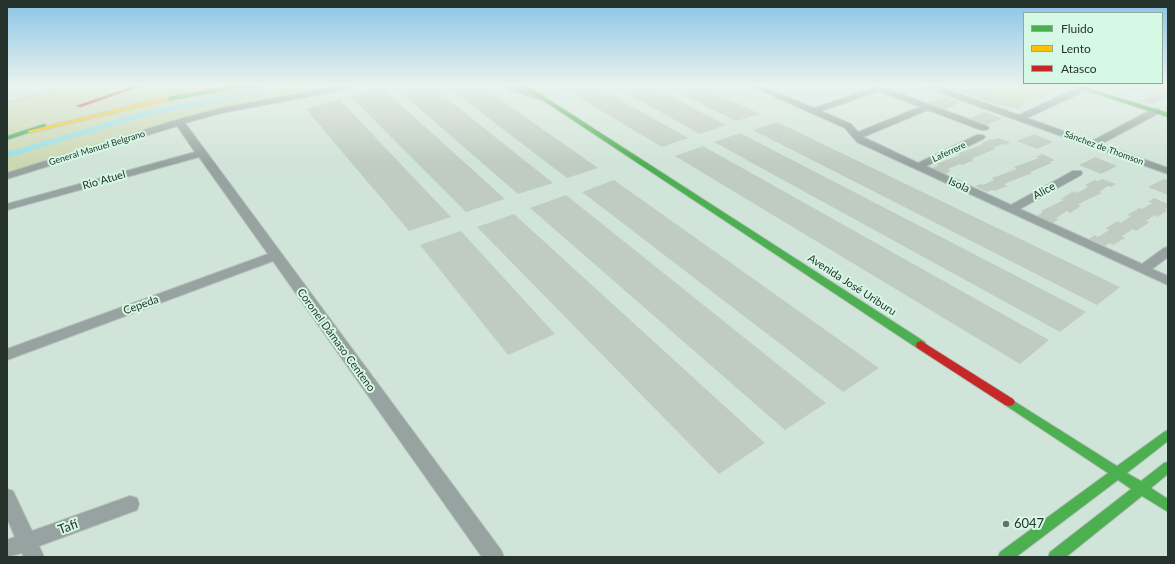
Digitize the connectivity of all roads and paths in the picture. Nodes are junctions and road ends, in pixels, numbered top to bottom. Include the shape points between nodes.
1 (68, 111) edge
2 (95, 111) edge
3 (112, 111) edge
4 (220, 111) edge
5 (564, 111) edge
6 (814, 111) edge
7 (916, 111) edge
8 (942, 111) edge
9 (1000, 111) edge
10 (1033, 111) edge
11 (1156, 111) edge
12 (1157, 111) edge
13 (1168, 114) edge
14 (44, 118) dead end
15 (1019, 118) junction
16 (179, 122) junction
17 (984, 128) dead end
18 (7, 130) edge
19 (30, 131) junction
20 (858, 136) junction
21 (980, 137) dead end
22 (7, 138) edge
23 (1093, 144) junction
24 (201, 152) junction
25 (919, 166) junction
26 (1168, 171) edge
27 (1077, 173) dead end
28 (7, 176) edge
29 (7, 207) edge
30 (1011, 209) junction
31 (1168, 251) edge
32 (274, 256) junction
33 (1143, 270) junction
34 (1168, 281) edge
35 (7, 355) edge
36 (1168, 435) edge
37 (1168, 467) edge
38 (1117, 473) junction
39 (1141, 488) junction
40 (7, 497) edge
41 (130, 504) dead end
42 (1168, 506) edge
43 (7, 549) edge
44 (31, 549) edge
45 (1009, 556) edge
46 (494, 557) edge
47 (1055, 557) edge

1 - 18 main road
2 - 19 main road
3 - 19 main road
4 - 16 street, General Manuel Belgrano
5 - 38 main road, Avenida José Uriburu
6 - 20 street, Isola via 848,126
7 - 20 street
8 - 17 street
9 - 15 street, Sánchez de Thomson
10 - 15 street
11 - 23 street
12 - 13 main road
14 - 18 main road
15 - 23 street, Sánchez de Thomson
16 - 24 street, Coronel Dámaso Centeno
16 - 28 street, General Manuel Belgrano
19 - 22 main road
20 - 25 street, Isola via 860,140
21 - 25 street, Laferrere
23 - 26 street, Sánchez de Thomson
24 - 29 street, Rio Atuel
24 - 32 street, Coronel Dámaso Centeno
25 - 30 street, Isola
27 - 30 street, Alice
30 - 33 street, Isola
31 - 33 street
32 - 35 street, Cepeda
32 - 46 street, Coronel Dámaso Centeno
33 - 34 street, Isola
36 - 38 main road
37 - 39 main road
38 - 39 main road, Avenida José Uriburu
38 - 45 main road
39 - 42 main road, Avenida José Uriburu
39 - 47 main road
40 - 44 street
41 - 44 street, Tafí
43 - 44 street, Tafí

